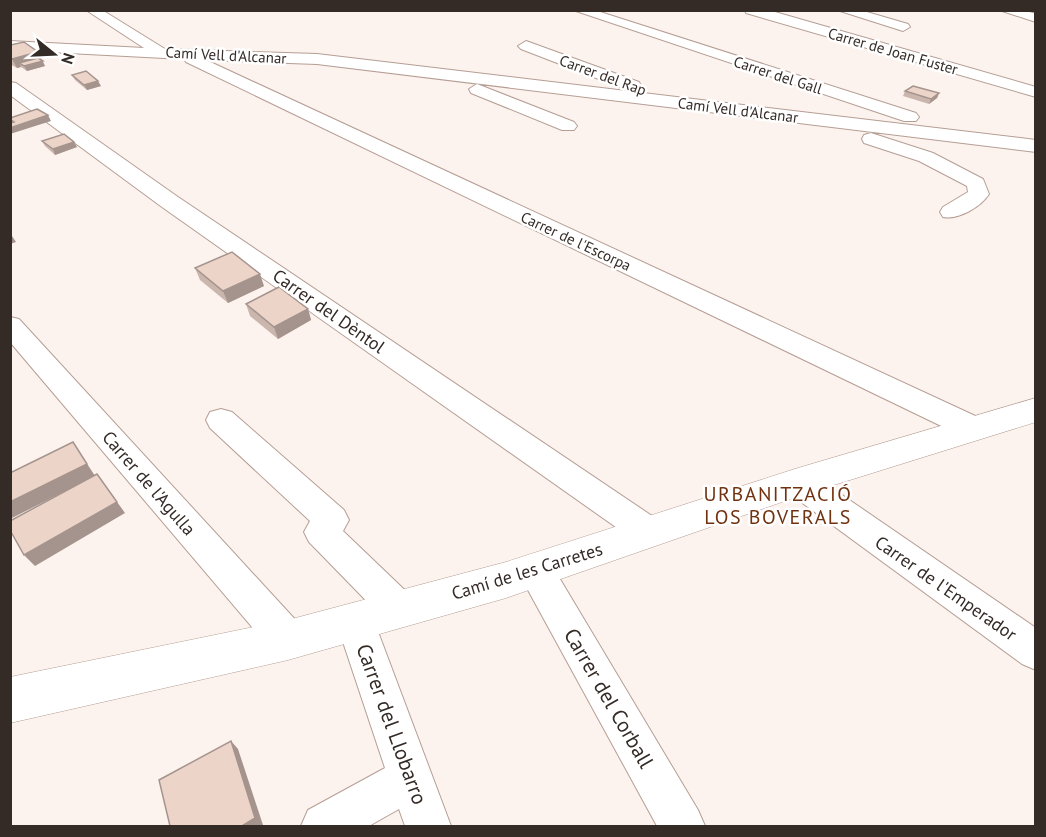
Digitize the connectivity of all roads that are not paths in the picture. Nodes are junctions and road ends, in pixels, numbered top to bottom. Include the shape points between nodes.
1 (92, 10) edge
2 (579, 10) edge
3 (751, 10) edge
4 (843, 10) edge
5 (1005, 10) edge
6 (1035, 18) edge
7 (903, 27) dead end
8 (10, 45) edge
9 (526, 46) dead end
10 (170, 52) junction
11 (441, 74) junction
12 (10, 87) edge
13 (1035, 92) edge
14 (679, 103) junction
15 (818, 120) junction
16 (568, 126) dead end
17 (978, 139) junction
18 (1035, 146) edge
19 (951, 212) dead end
20 (10, 326) edge
21 (1035, 410) edge
22 (221, 420) dead end
23 (973, 429) junction
24 (798, 482) junction
25 (649, 532) junction
26 (535, 570) junction
27 (399, 609) junction
28 (355, 621) junction
29 (288, 640) junction
30 (1035, 651) edge
31 (10, 700) edge
32 (411, 778) junction
33 (324, 826) edge
34 (428, 826) edge
35 (682, 826) edge

1 - 10 street, Carrer de l'Escorpa
2 - 17 street, Carrer del Gall
3 - 13 street, Carrer de Joan Fuster
4 - 7 street
5 - 6 street
8 - 10 street, Camí Vell d'Alcanar
9 - 14 street, Carrer del Rap
10 - 11 street, Camí Vell d'Alcanar via 317,60
10 - 23 street, Carrer de l'Escorpa
11 - 14 street, Camí Vell d'Alcanar
11 - 16 street, Camí Vell d'Alcanar
12 - 25 street, Carrer del Dèntol
14 - 15 street, Camí Vell d'Alcanar
15 - 17 street, Camí Vell d'Alcanar
15 - 19 street via 926,157 976,183 979,194
17 - 18 street, Camí Vell d'Alcanar
20 - 29 street, Carrer de l'Agulla
21 - 23 street, Camí de les Carretes
22 - 27 street via 332,520 321,532
23 - 24 street, Camí de les Carretes
24 - 25 street, Camí de les Carretes
24 - 30 street, Carrer de l'Emperador
25 - 26 street, Camí de les Carretes
26 - 27 street, Camí de les Carretes
26 - 35 street, Carrer del Corball
27 - 28 street, Camí de les Carretes
28 - 29 street, Camí de les Carretes
28 - 32 street, Carrer del Llobarro
29 - 31 street, Camí de les Carretes
32 - 33 street
32 - 34 street, Carrer del Llobarro

